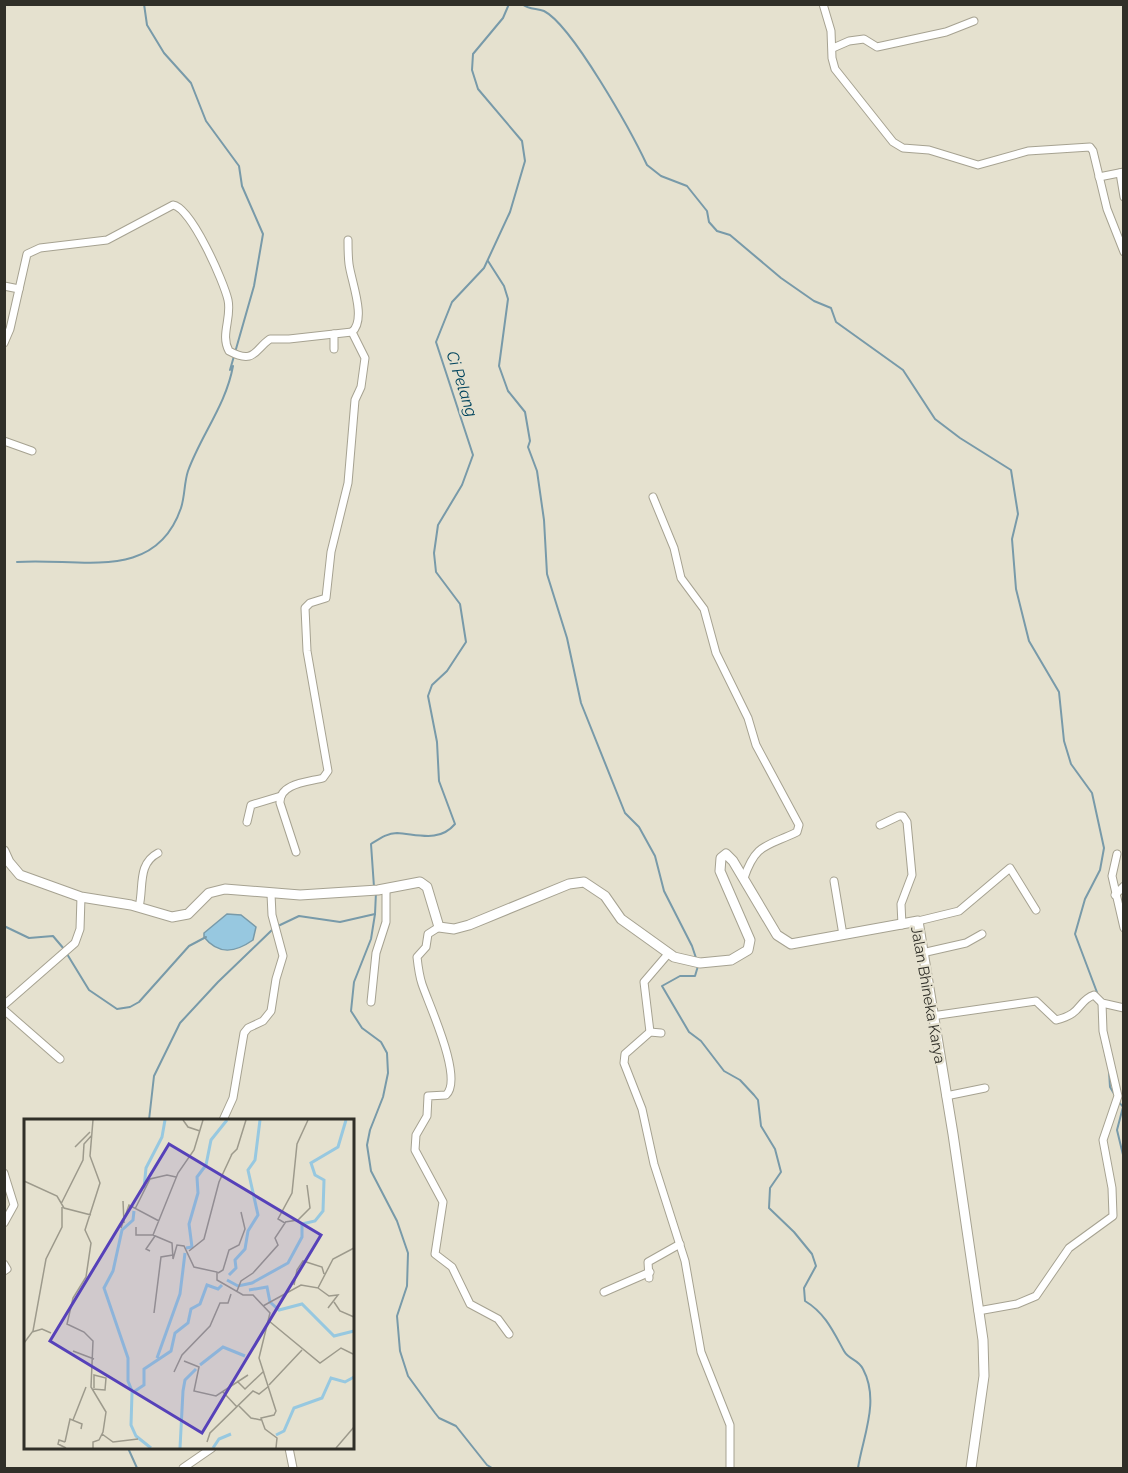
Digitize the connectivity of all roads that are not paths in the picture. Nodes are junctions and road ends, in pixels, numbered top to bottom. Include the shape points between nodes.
1 (823, 4) edge
2 (974, 21) dead end
3 (833, 48) junction
4 (1121, 173) edge
5 (1100, 177) junction
6 (1124, 197) edge
7 (1121, 235) edge
8 (348, 240) dead end
9 (1124, 252) edge
10 (4, 286) edge
11 (19, 289) junction
12 (352, 332) junction
13 (334, 334) junction
14 (4, 343) edge
15 (334, 349) dead end
16 (4, 441) edge
17 (32, 451) dead end
18 (653, 496) dead end
19 (281, 796) junction
20 (248, 822) dead end
21 (880, 825) dead end
22 (4, 851) edge
23 (296, 852) dead end
24 (158, 853) dead end
25 (1117, 854) dead end
26 (744, 878) junction
27 (834, 881) dead end
28 (1124, 886) edge
29 (386, 889) junction
30 (272, 894) junction
31 (1115, 895) junction
32 (81, 897) junction
33 (139, 907) junction
34 (1036, 910) dead end
35 (918, 921) junction
36 (902, 925) junction
37 (439, 927) junction
38 (1124, 928) edge
39 (982, 934) dead end
40 (843, 935) junction
41 (922, 953) junction
42 (668, 954) junction
43 (371, 1002) dead end
44 (1102, 1003) junction
45 (4, 1005) edge
46 (1124, 1008) edge
47 (4, 1010) edge
48 (932, 1016) junction
49 (650, 1032) junction
50 (661, 1033) dead end
51 (60, 1059) dead end
52 (985, 1088) dead end
53 (946, 1096) junction
54 (223, 1119) edge
55 (4, 1173) edge
56 (4, 1223) edge
57 (680, 1244) junction
58 (4, 1264) edge
59 (4, 1272) edge
60 (604, 1292) dead end
61 (978, 1311) junction
62 (509, 1334) dead end
63 (211, 1449) edge
64 (290, 1449) edge
65 (183, 1468) edge
66 (293, 1468) edge
67 (730, 1468) edge
68 (971, 1468) edge

1 - 3 street
2 - 3 street via 946,32 877,47 864,39 849,40
3 - 5 street via 835,69 899,146 929,150 978,165 1028,151 1087,146 1093,151
4 - 5 street
4 - 6 street
5 - 7 street via 1107,208
7 - 9 street
8 - 12 street via 357,302 357,325
10 - 11 street
11 - 13 street via 24,259 30,252 106,240 177,205 192,224 219,275 228,300 225,341 231,353 246,356 259,352 270,339
11 - 14 street
12 - 13 street
12 - 19 street via 365,358 355,400 348,483 331,552 326,598 305,608 307,651 328,772 323,778 288,788
13 - 15 street
16 - 17 street
18 - 26 street via 674,548 681,578 704,609 716,653 745,711 756,745 799,825 797,832 759,849
19 - 20 street via 251,805
19 - 23 street
21 - 36 street via 899,816 907,822 912,875 900,908
22 - 32 street via 20,875
24 - 33 street via 144,866
25 - 31 street via 1112,876
26 - 40 street, Jalan Bhineka Karya via 785,942
26 - 42 street, Jalan Bhineka Karya via 730,856 724,854 720,871 750,940 748,950 731,960 712,963
27 - 40 street
28 - 31 street
29 - 30 street
29 - 37 street via 425,884
29 - 43 street via 386,922 376,953
30 - 33 street via 233,889 213,891 191,912 176,917
30 - 54 street via 273,915 284,956 271,1011 263,1022 244,1033 233,1098
31 - 38 street
32 - 33 street
32 - 45 street via 80,929 75,943
34 - 35 street via 1010,867 959,911
35 - 36 street, Jalan Bhineka Karya
35 - 41 street, Jalan Bhineka Karya
36 - 40 street, Jalan Bhineka Karya
37 - 42 street, Jalan Bhineka Karya via 470,925 569,884 584,882 604,896 621,919
37 - 62 street via 428,934 426,947 417,957 421,983 448,1054 449,1090 446,1095 429,1096 427,1116 416,1136 415,1150 443,1202 435,1254 452,1267 470,1304 498,1319
39 - 41 street via 966,943
41 - 48 street, Jalan Bhineka Karya
42 - 49 street via 644,982
44 - 46 street
44 - 48 street via 1091,995 1078,1011 1056,1020 1036,1000
44 - 61 street via 1103,1031 1118,1096 1103,1140 1113,1216 1069,1248 1036,1296
47 - 51 street
48 - 53 street, Jalan Bhineka Karya
49 - 50 street
49 - 57 street via 625,1054 624,1063 642,1109 654,1164
52 - 53 street
53 - 61 street, Jalan Bhineka Karya
55 - 56 street via 14,1205
57 - 60 street via 648,1262 650,1275
57 - 67 street via 701,1352 730,1425
58 - 59 street
61 - 68 street, Jalan Bhineka Karya via 984,1376
63 - 65 street
64 - 66 street

